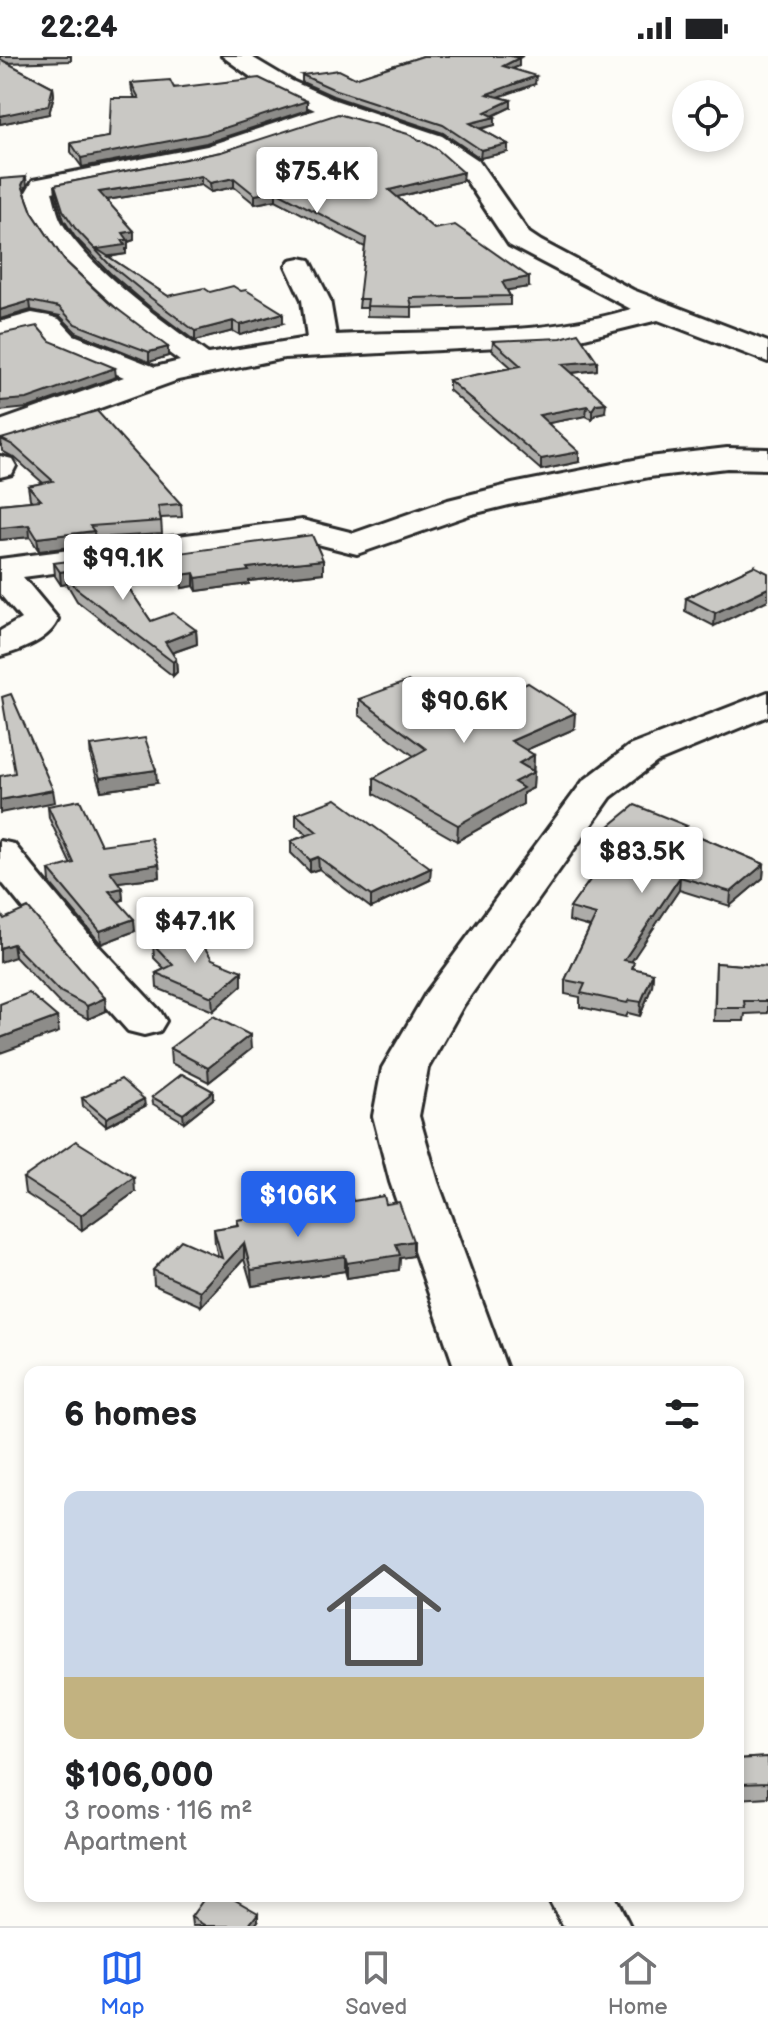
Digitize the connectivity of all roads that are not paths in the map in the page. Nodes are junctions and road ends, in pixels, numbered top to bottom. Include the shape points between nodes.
1 (234, 56) edge
2 (337, 110) junction
3 (300, 266) dead end
4 (660, 310) junction
5 (0, 332) edge
6 (323, 345) junction
7 (768, 353) edge
8 (203, 364) junction
9 (152, 377) junction
10 (0, 434) edge
11 (768, 459) edge
12 (0, 570) edge
13 (0, 645) edge
14 (768, 703) edge
15 (0, 853) edge
16 (144, 1021) dead end
17 (480, 1366) edge
18 (583, 1902) edge
19 (598, 1926) edge

1 - 2 street via 283,87
2 - 4 street via 449,150 465,160 519,239 623,296
2 - 8 street via 212,153 42,186 39,192 49,224 63,243 158,331
3 - 6 street via 316,300
4 - 6 street via 562,334
4 - 7 street
5 - 9 street via 32,322 49,325 63,341
6 - 8 street
8 - 9 street
9 - 10 street
11 - 12 street via 649,467 500,497 357,544 302,530
12 - 13 street via 40,619
14 - 17 street via 643,754 597,789 442,1003 405,1068 396,1116
15 - 16 street
18 - 19 street

